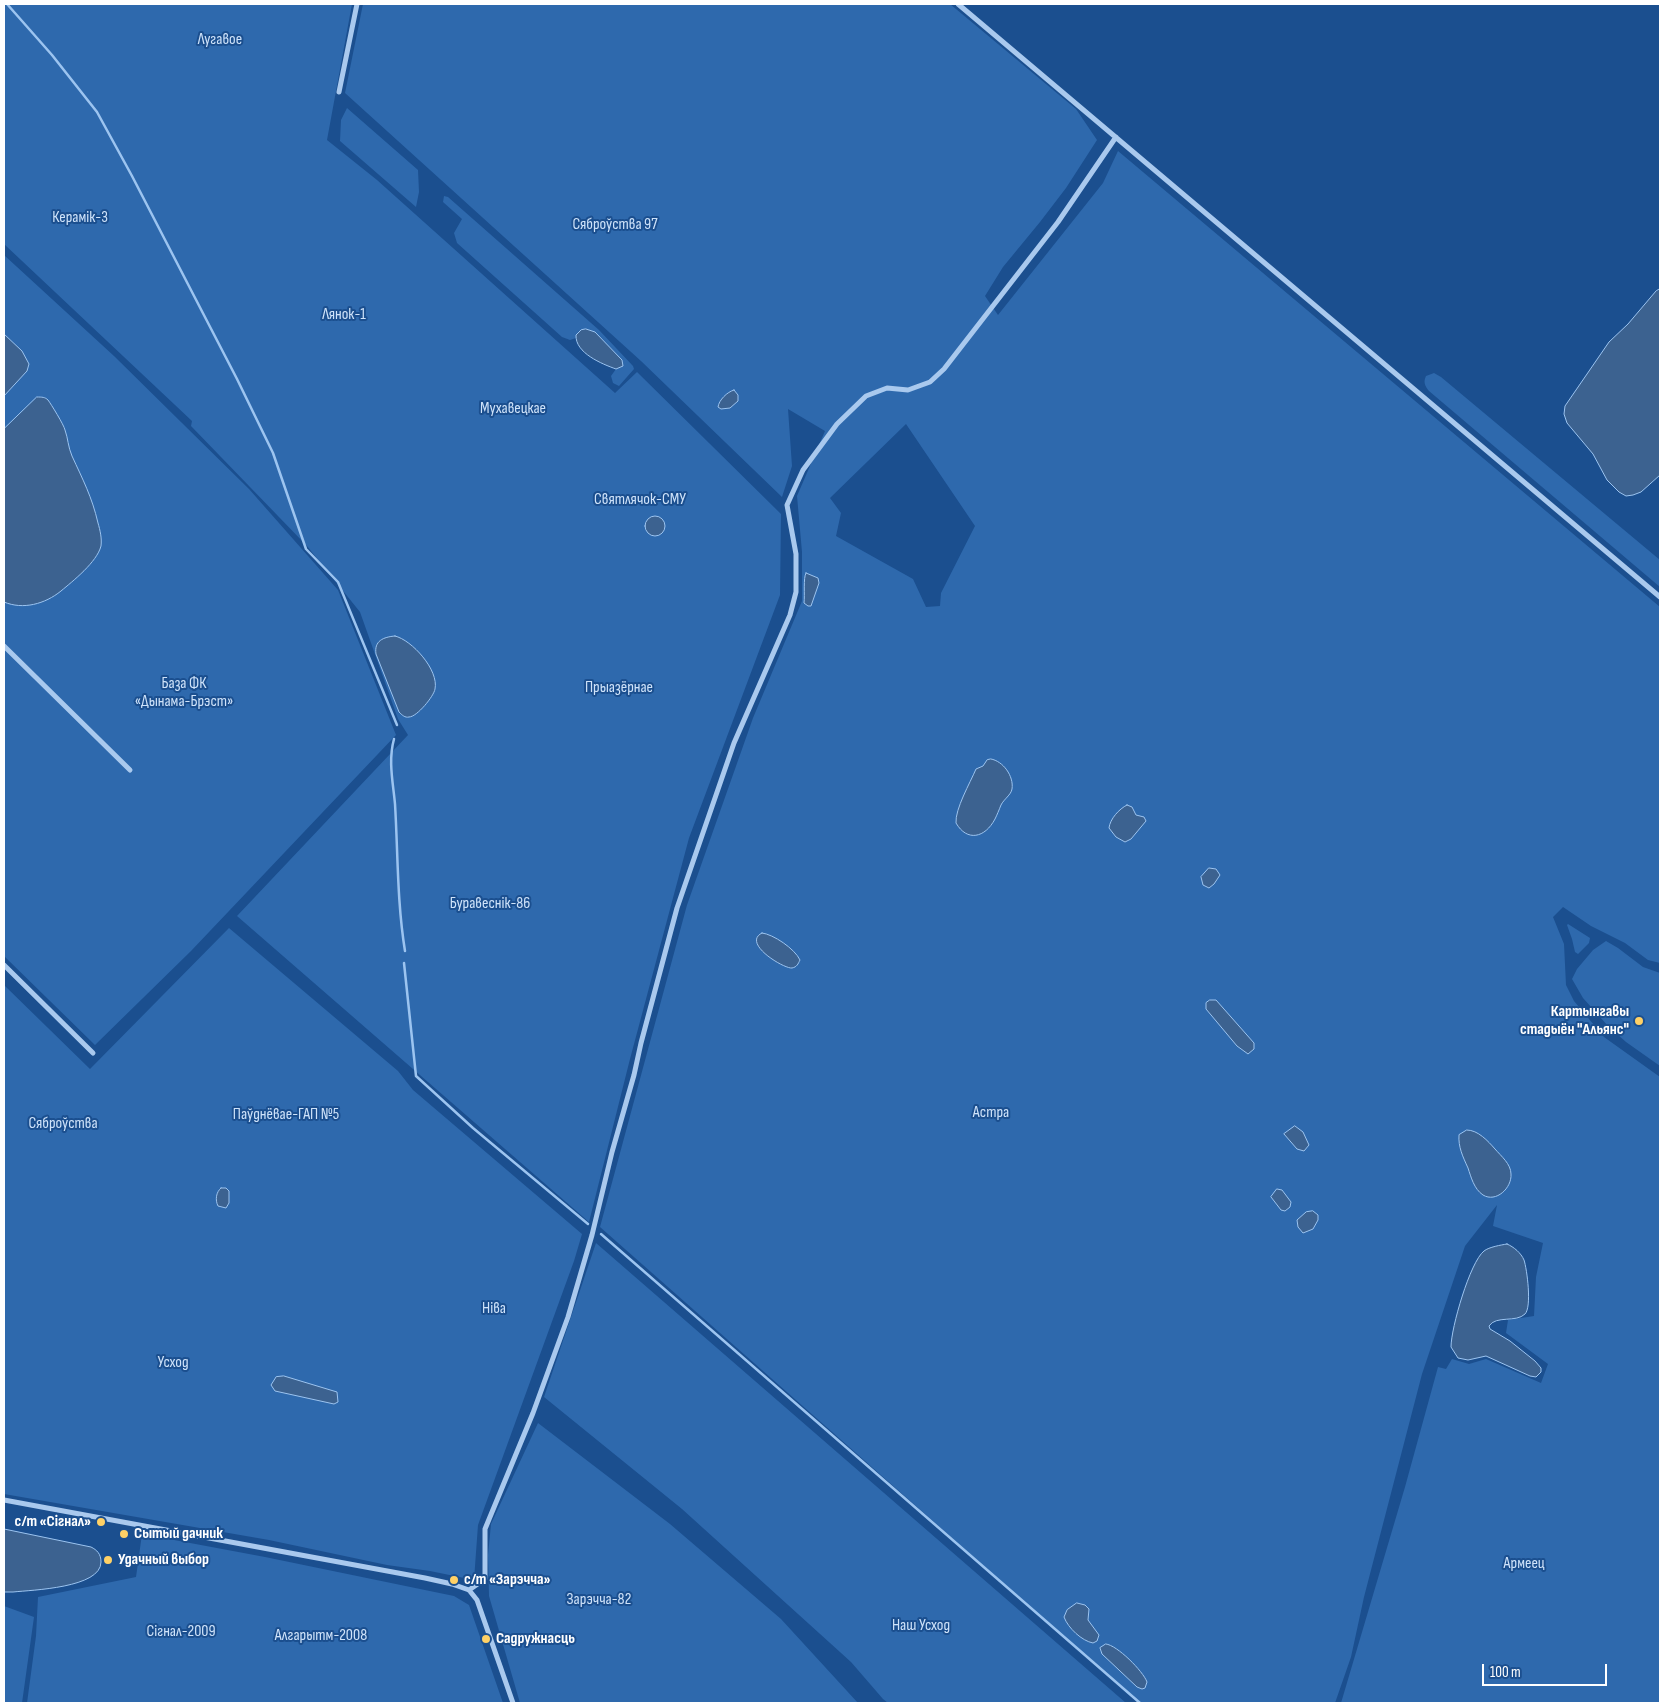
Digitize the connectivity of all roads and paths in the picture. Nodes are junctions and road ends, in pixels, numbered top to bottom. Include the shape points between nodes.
1 (357, 4) edge
2 (958, 4) edge
3 (339, 92) dead end
4 (1116, 137) junction
5 (1660, 597) edge
6 (4, 646) edge
7 (130, 770) dead end
8 (4, 965) edge
9 (93, 1053) dead end
10 (4, 1500) edge
11 (469, 1590) junction
12 (513, 1703) edge

1 - 3 street
2 - 4 street
4 - 5 street
4 - 11 street via 1058,222 944,369 930,382 908,390 887,388 866,396 837,424 803,470 787,505 796,554 796,592 790,616 734,743 677,908 594,1230 568,1317 485,1529 485,1579
6 - 7 street
8 - 9 street
10 - 11 street via 425,1578
11 - 12 street via 477,1600

